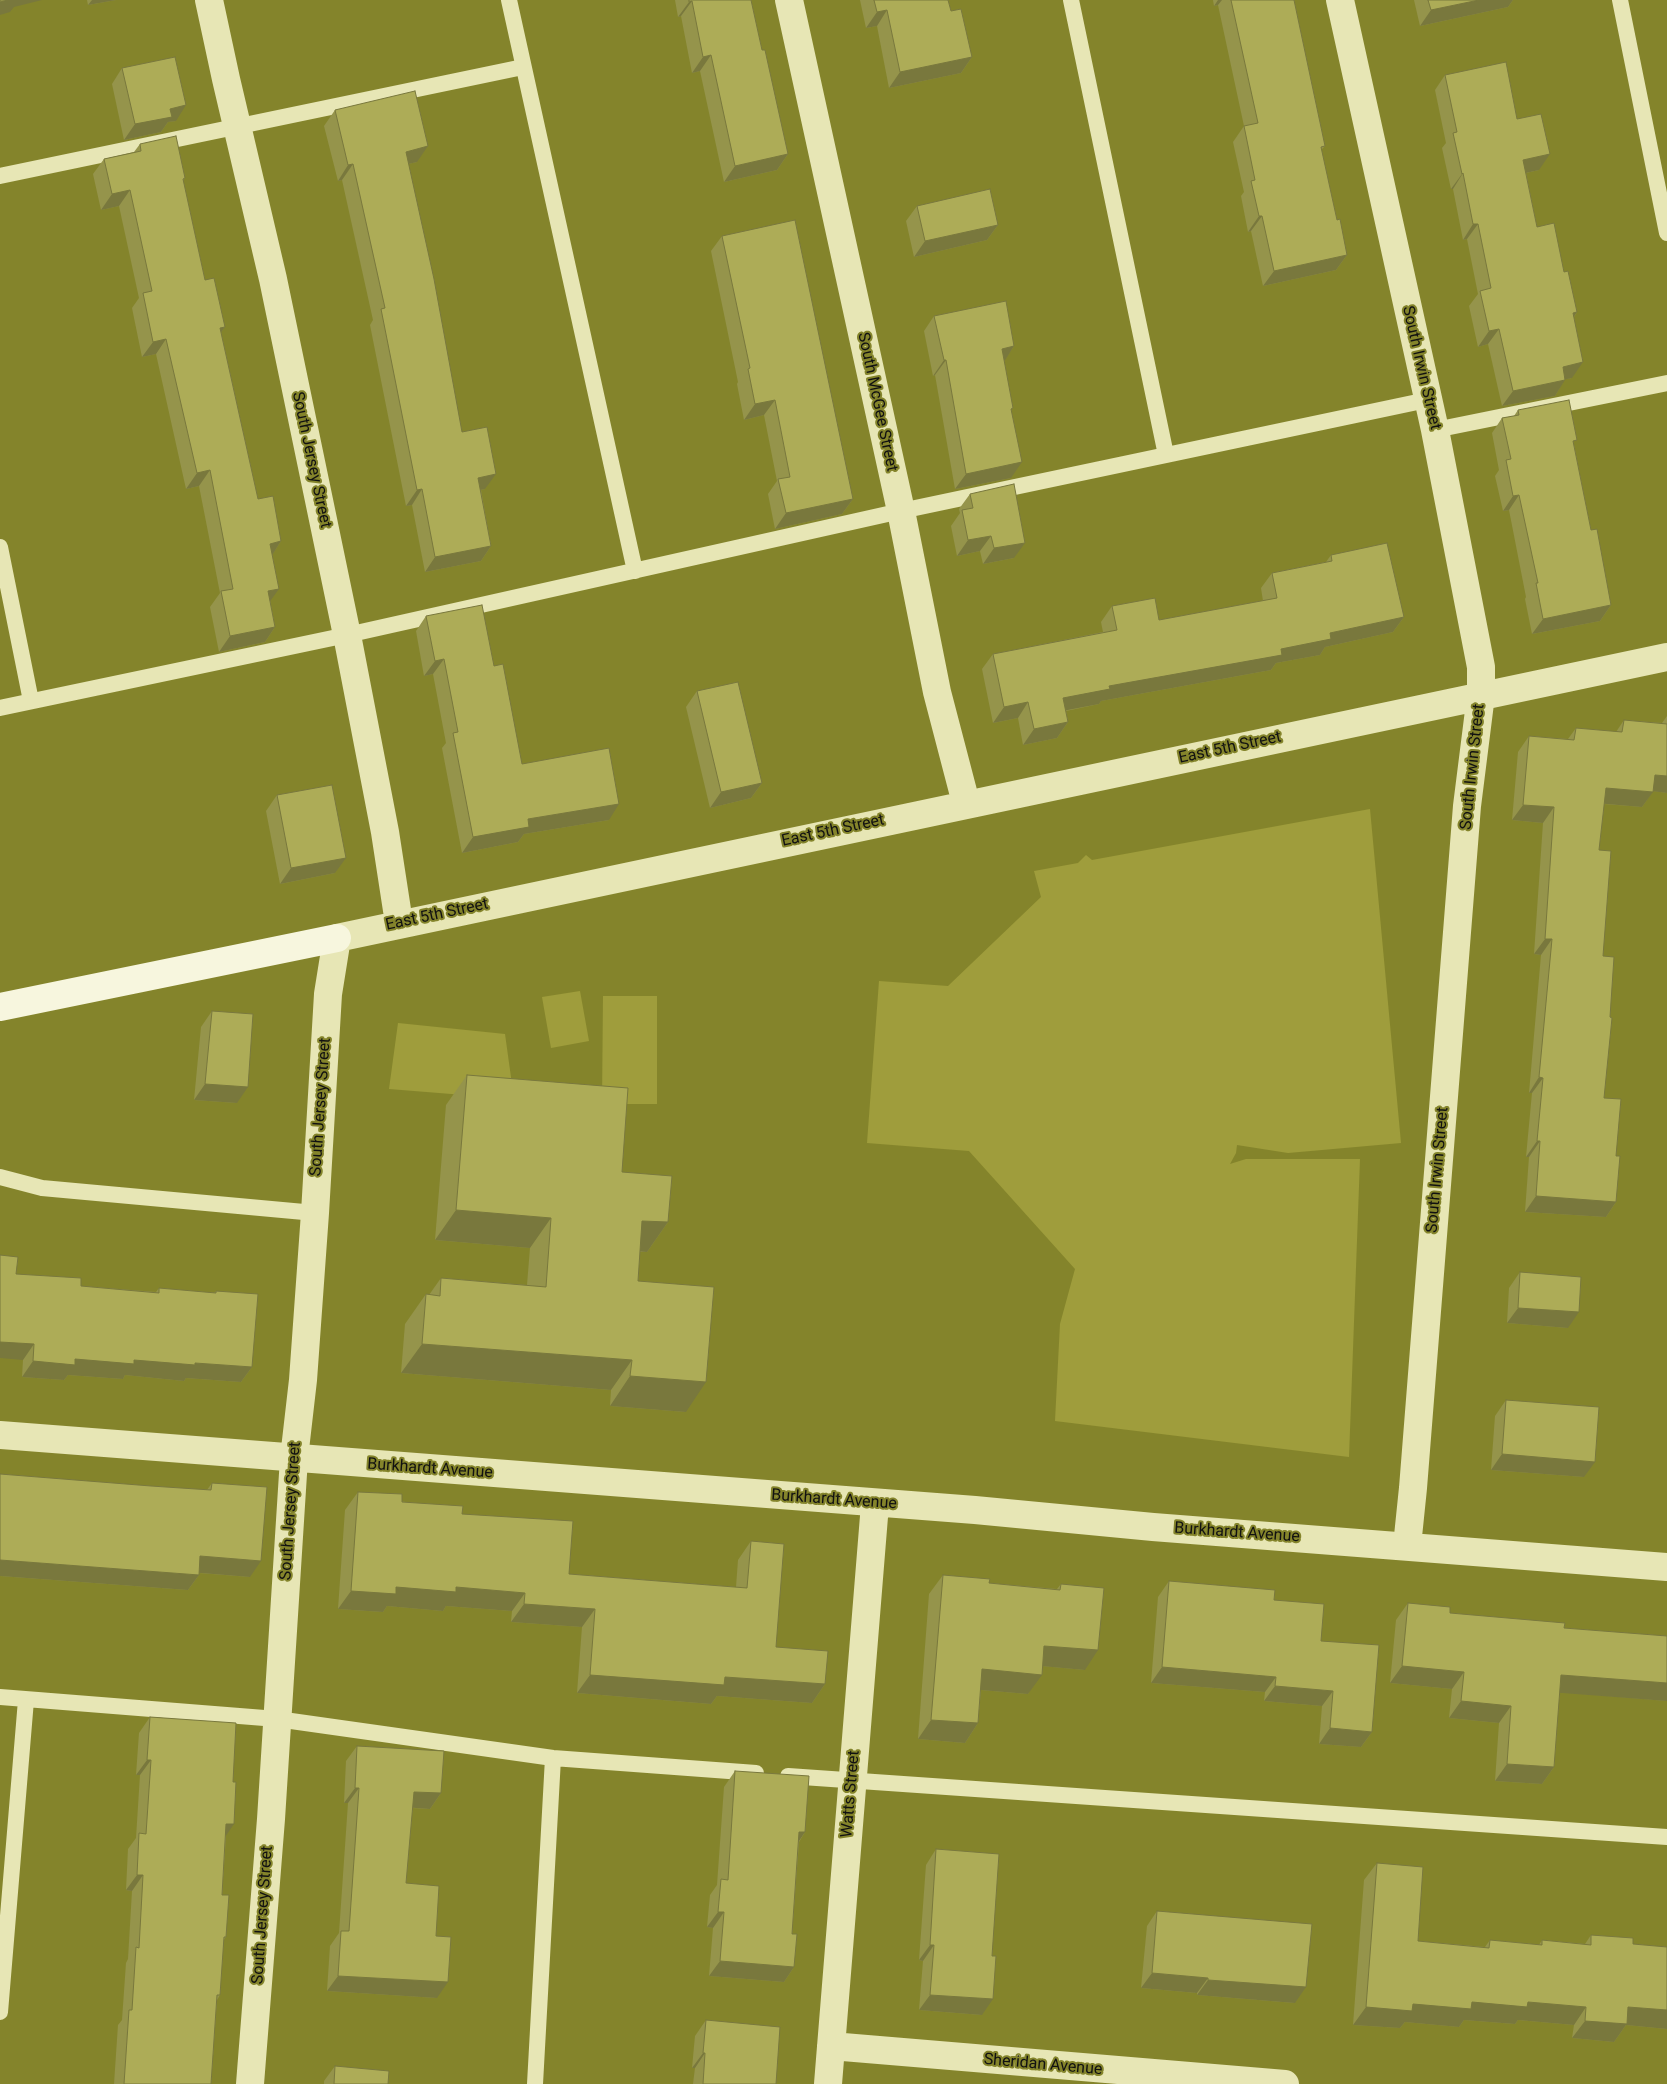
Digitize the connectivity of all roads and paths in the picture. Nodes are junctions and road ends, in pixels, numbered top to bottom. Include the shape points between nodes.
1 (209, 0) edge
2 (509, 0) edge
3 (789, 0) edge
4 (1071, 0) edge
5 (1340, 0) edge
6 (1620, 0) edge
7 (523, 67) junction
8 (237, 127) junction
9 (0, 176) edge
10 (1667, 233) edge
11 (1667, 383) edge
12 (1428, 400) junction
13 (1435, 430) junction
14 (1166, 454) junction
15 (900, 511) junction
16 (0, 547) edge
17 (635, 571) junction
18 (347, 636) junction
19 (1667, 657) edge
20 (1481, 695) junction
21 (31, 701) junction
22 (0, 708) edge
23 (966, 803) junction
24 (399, 923) junction
25 (336, 938) junction
26 (0, 1007) edge
27 (0, 1177) edge
28 (315, 1213) junction
29 (0, 1435) edge
30 (294, 1458) junction
31 (876, 1504) junction
32 (1407, 1546) junction
33 (1667, 1567) edge
34 (0, 1698) edge
35 (26, 1700) junction
36 (277, 1720) junction
37 (553, 1758) junction
38 (852, 1781) junction
39 (1667, 1837) edge
40 (0, 2012) edge
41 (831, 2046) junction
42 (250, 2084) edge
43 (534, 2084) edge
44 (828, 2084) edge
45 (1285, 2084) edge

1 - 8 street, South Jersey Street
2 - 7 lane
3 - 15 street, South McGee Street
4 - 14 lane
5 - 12 street, South Irwin Street
6 - 10 lane
7 - 8 lane
7 - 17 lane
8 - 9 lane
8 - 18 street, South Jersey Street via 273,279
11 - 13 lane
12 - 13 street, South Irwin Street
12 - 14 lane
13 - 20 street, South Irwin Street via 1481,667
14 - 15 lane
15 - 17 lane
15 - 23 street, South McGee Street via 937,692
16 - 21 lane
17 - 18 lane
18 - 21 lane
18 - 24 street, South Jersey Street
19 - 20 street, East 5th Street
20 - 23 street, East 5th Street
20 - 32 street, South Irwin Street via 1467,806
21 - 22 lane
23 - 24 street, East 5th Street
24 - 25 street, East 5th Street
25 - 26 street, East 5th Street
25 - 28 street, South Jersey Street via 328,994
27 - 28 lane via 42,1188
28 - 30 street, South Jersey Street
29 - 30 street, Burkhardt Avenue
30 - 31 street, Burkhardt Avenue
30 - 36 street, South Jersey Street
31 - 32 street, Burkhardt Avenue
31 - 38 street, Watts Street
32 - 33 street, Burkhardt Avenue
34 - 35 lane
35 - 36 lane
35 - 40 lane
36 - 37 lane
36 - 42 street, South Jersey Street
37 - 38 lane
37 - 43 lane
38 - 39 lane
38 - 41 street, Watts Street
41 - 44 street, Watts Street
41 - 45 street, Sheridan Avenue

